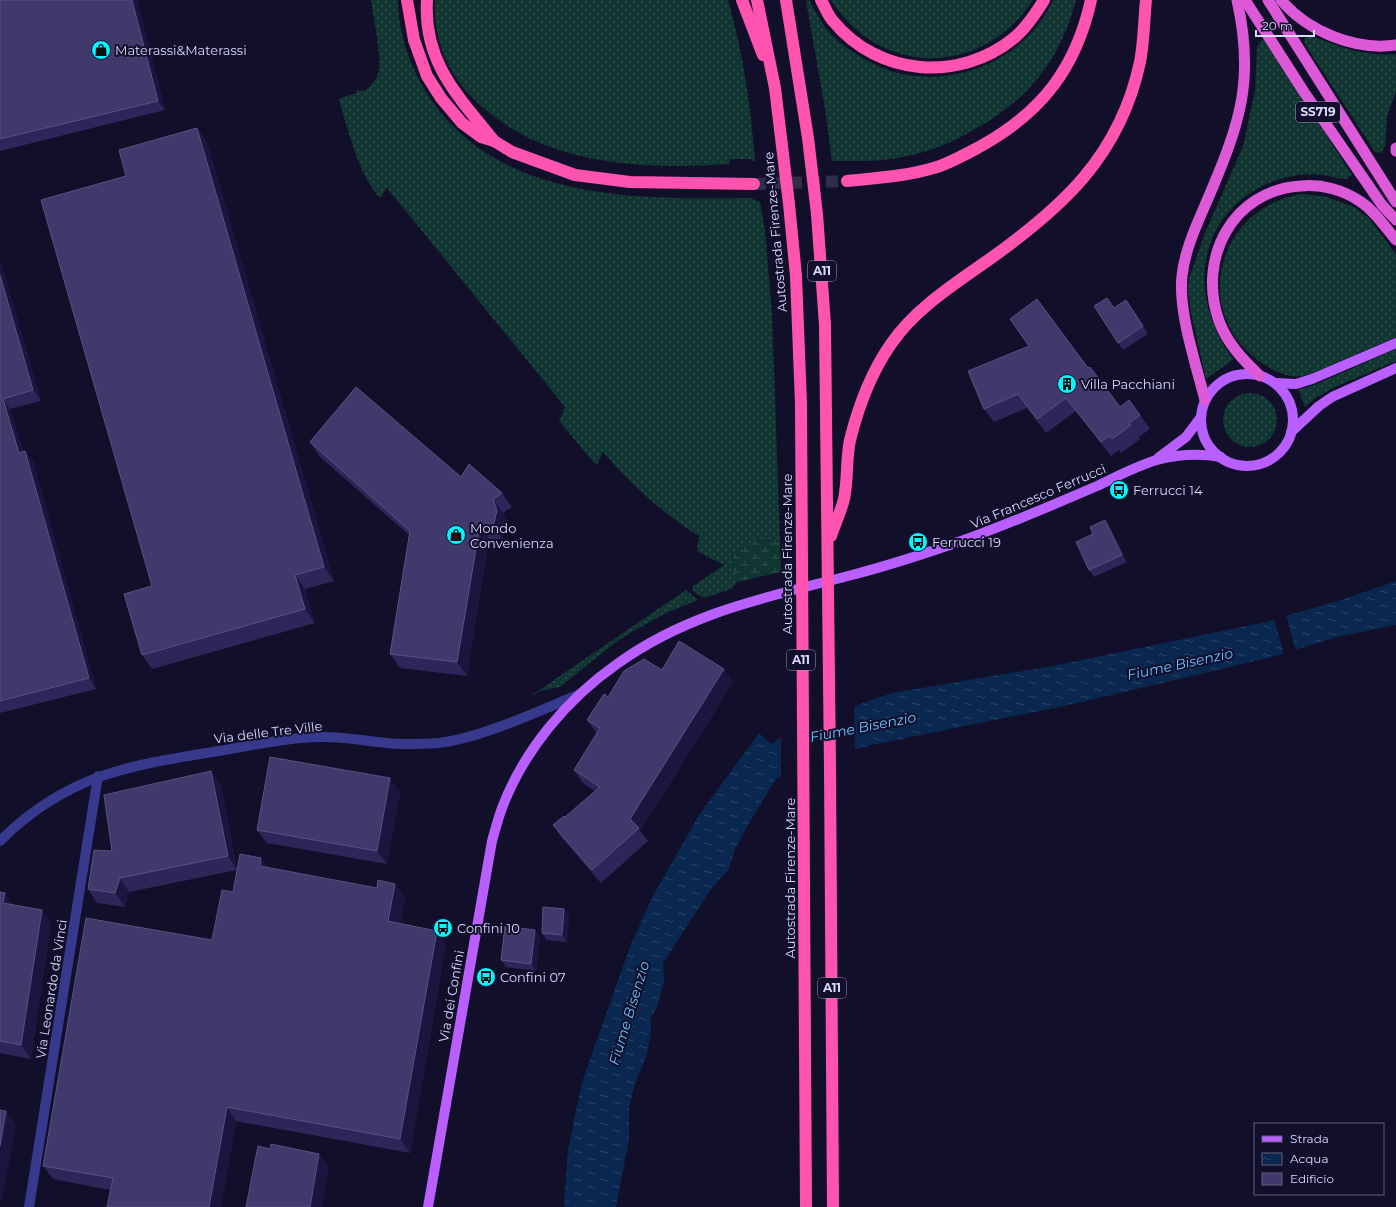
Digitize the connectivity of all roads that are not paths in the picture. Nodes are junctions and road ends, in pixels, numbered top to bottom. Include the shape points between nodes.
1 (407, 0) edge
2 (427, 0) edge
3 (742, 0) edge
4 (757, 0) edge
5 (786, 0) edge
6 (821, 0) edge
7 (1044, 0) edge
8 (1091, 0) edge
9 (1146, 0) edge
10 (1237, 0) edge
11 (1245, 0) edge
12 (1268, 0) edge
13 (1281, 0) edge
14 (1396, 45) edge
15 (775, 88) junction
16 (494, 141) junction
17 (1396, 148) edge
18 (1396, 151) edge
19 (847, 181) tunnel mouth
20 (754, 184) tunnel mouth
21 (1396, 202) edge
22 (1396, 220) edge
23 (1396, 240) edge
24 (1396, 343) edge
25 (1396, 368) edge
26 (1260, 376) junction
27 (1276, 384) junction
28 (1205, 400) junction
29 (1201, 417) junction
30 (1291, 432) junction
31 (1221, 457) junction
32 (1156, 460) junction
33 (828, 544) junction
34 (578, 695) junction
35 (98, 776) junction
36 (0, 841) edge
37 (30, 1207) edge
38 (428, 1207) edge
39 (806, 1207) edge
40 (833, 1207) edge

1 - 16 highway via 414,40 431,82 462,123 481,137
2 - 16 highway via 427,28 433,53 443,74
3 - 15 highway
4 - 15 highway, Autostrada Firenze-Mare / A11
5 - 33 highway, A11 via 808,138 822,282 827,408
6 - 7 highway via 832,21 856,44 879,57 904,66 932,68 974,60 1004,45 1022,30
8 - 19 highway via 1083,33 1064,71 1034,108 1008,130 939,166 912,173
9 - 33 highway via 1140,61 1126,109 1103,154 1072,193 1029,231 945,290 914,317 891,343 871,379 850,440 844,499
10 - 28 highway via 1245,60 1242,105 1229,146 1187,249 1182,278 1185,318
11 - 22 highway, SS719 via 1304,92 1382,205
12 - 21 highway, SS719
13 - 14 highway via 1299,17 1329,35 1365,44
15 - 39 highway, Autostrada Firenze-Mare / A11 via 796,276 801,404 800,569
16 - 20 highway via 512,152 575,175 630,182
17 - 18 highway
23 - 26 highway via 1362,202 1346,193 1326,187 1291,186 1258,198 1246,206 1234,219 1217,247 1212,287 1219,321 1226,337 1237,353
24 - 27 main road, Via Francesco Ferrucci via 1312,379 1296,384
25 - 30 main road, Via Francesco Ferrucci via 1332,397
26 - 27 main road, Via Francesco Ferrucci
26 - 28 main road, Via Francesco Ferrucci via 1234,375 1218,385
27 - 30 main road, Via Francesco Ferrucci via 1285,393 1291,406
28 - 29 main road, Via Francesco Ferrucci
29 - 31 main road, Via Francesco Ferrucci via 1202,432 1209,446
29 - 32 main road, Via Francesco Ferrucci via 1186,437
30 - 31 main road, Via Francesco Ferrucci via 1285,446 1275,457 1262,464 1247,466 1232,463
31 - 32 main road, Via Francesco Ferrucci via 1196,453
32 - 34 main road, Via Francesco Ferrucci via 1004,526 963,541 909,559 764,597 693,621 647,644 603,674
33 - 40 highway, A11
34 - 35 street, Via delle Tre Ville via 501,725 441,742 388,744 319,737 191,755 133,766
34 - 38 main road, Via dei Confini via 545,733 518,775 502,808 492,841
35 - 36 street, Via delle Tre Ville via 51,801
35 - 37 street, Via Leonardo da Vinci

